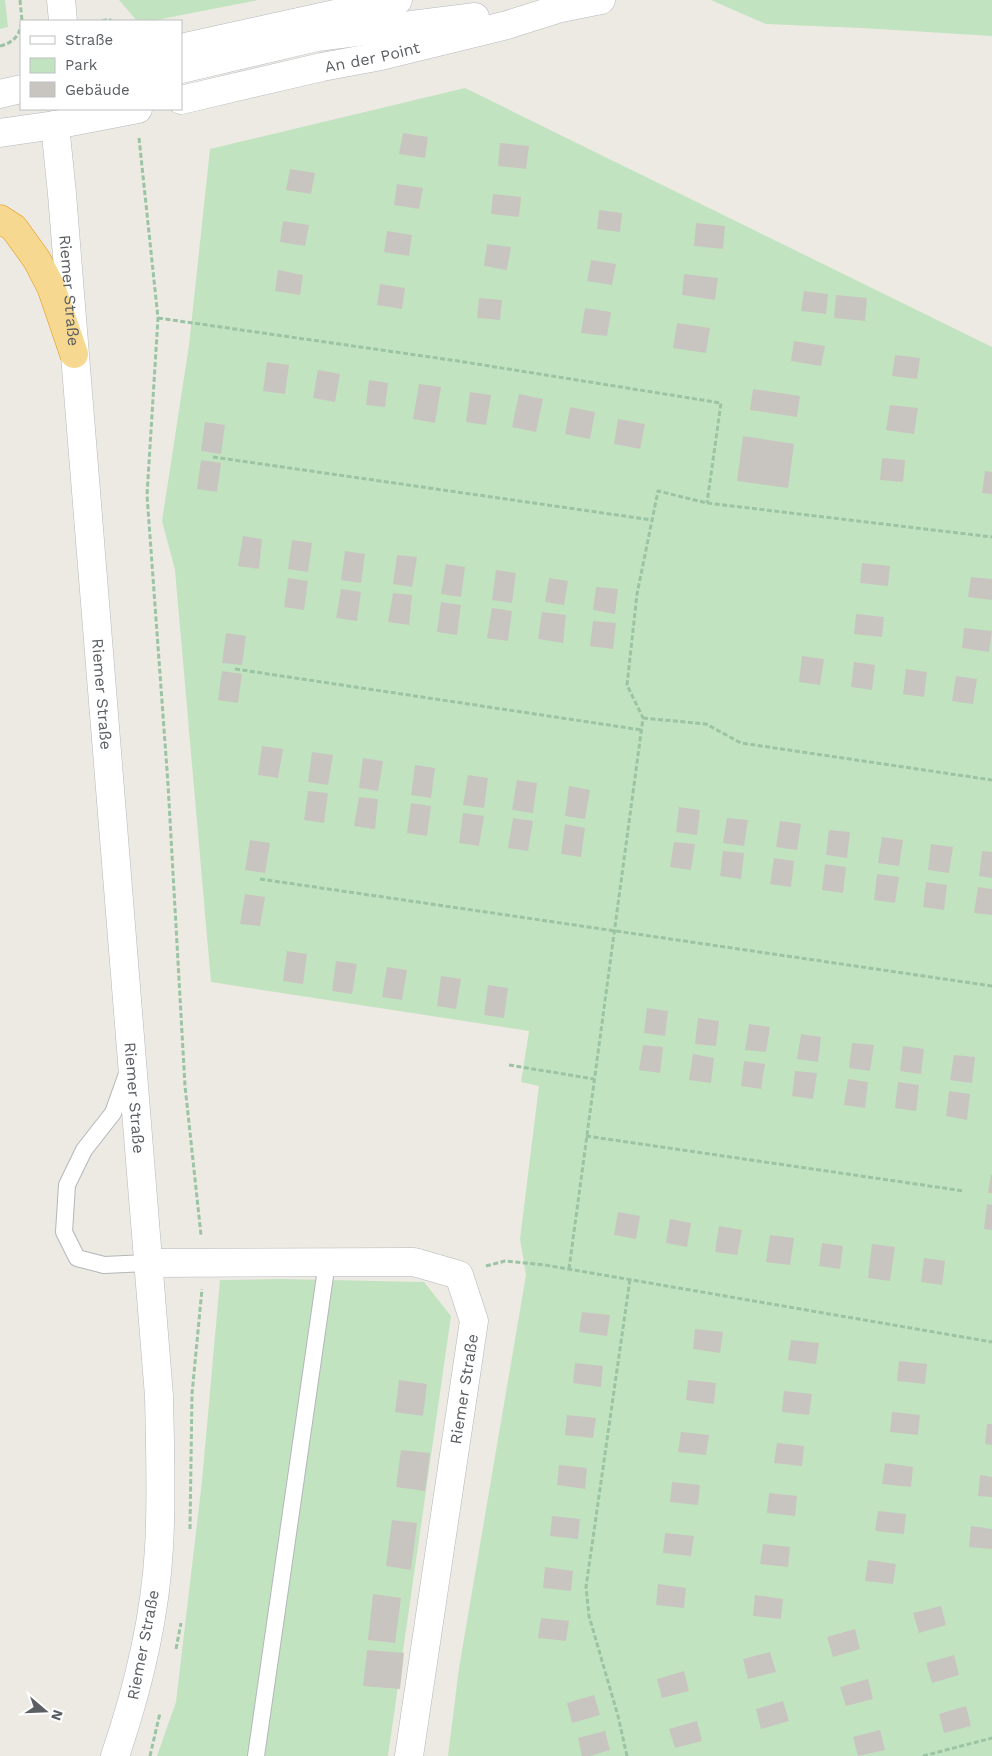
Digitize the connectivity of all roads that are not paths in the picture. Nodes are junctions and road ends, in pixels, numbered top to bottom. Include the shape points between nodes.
1 (61, 0) edge
2 (398, 0) edge
3 (601, 0) edge
4 (561, 8) junction
5 (63, 20) edge
6 (182, 48) edge
7 (182, 69) edge
8 (0, 94) edge
9 (182, 100) edge
10 (20, 103) edge
11 (0, 104) edge
12 (20, 107) edge
13 (30, 110) edge
14 (31, 110) edge
15 (32, 110) edge
16 (41, 110) edge
17 (138, 121) edge
18 (0, 126) edge
19 (0, 133) edge
20 (0, 219) edge
21 (74, 354) junction
22 (131, 1062) junction
23 (327, 1262) junction
24 (147, 1263) junction
25 (115, 1756) edge
26 (256, 1756) edge
27 (409, 1756) edge

1 - 5 street
2 - 6 street
3 - 4 street, An der Point
4 - 7 street, An der Point via 317,37
4 - 9 street, An der Point via 507,25 381,56
8 - 10 street
11 - 12 street
13 - 18 street
14 - 19 street
15 - 21 street, Riemer Straße via 62,194
16 - 17 street
20 - 21 highway via 14,228 37,260 51,287
21 - 22 street, Riemer Straße
22 - 24 street, Riemer Straße
22 - 24 lane via 113,1114 84,1150 67,1185 64,1232 77,1258 104,1265
23 - 24 street
23 - 26 lane
23 - 27 street, Riemer Straße via 414,1262 459,1274 474,1320
24 - 25 street, Riemer Straße via 159,1396 159,1549 140,1678

